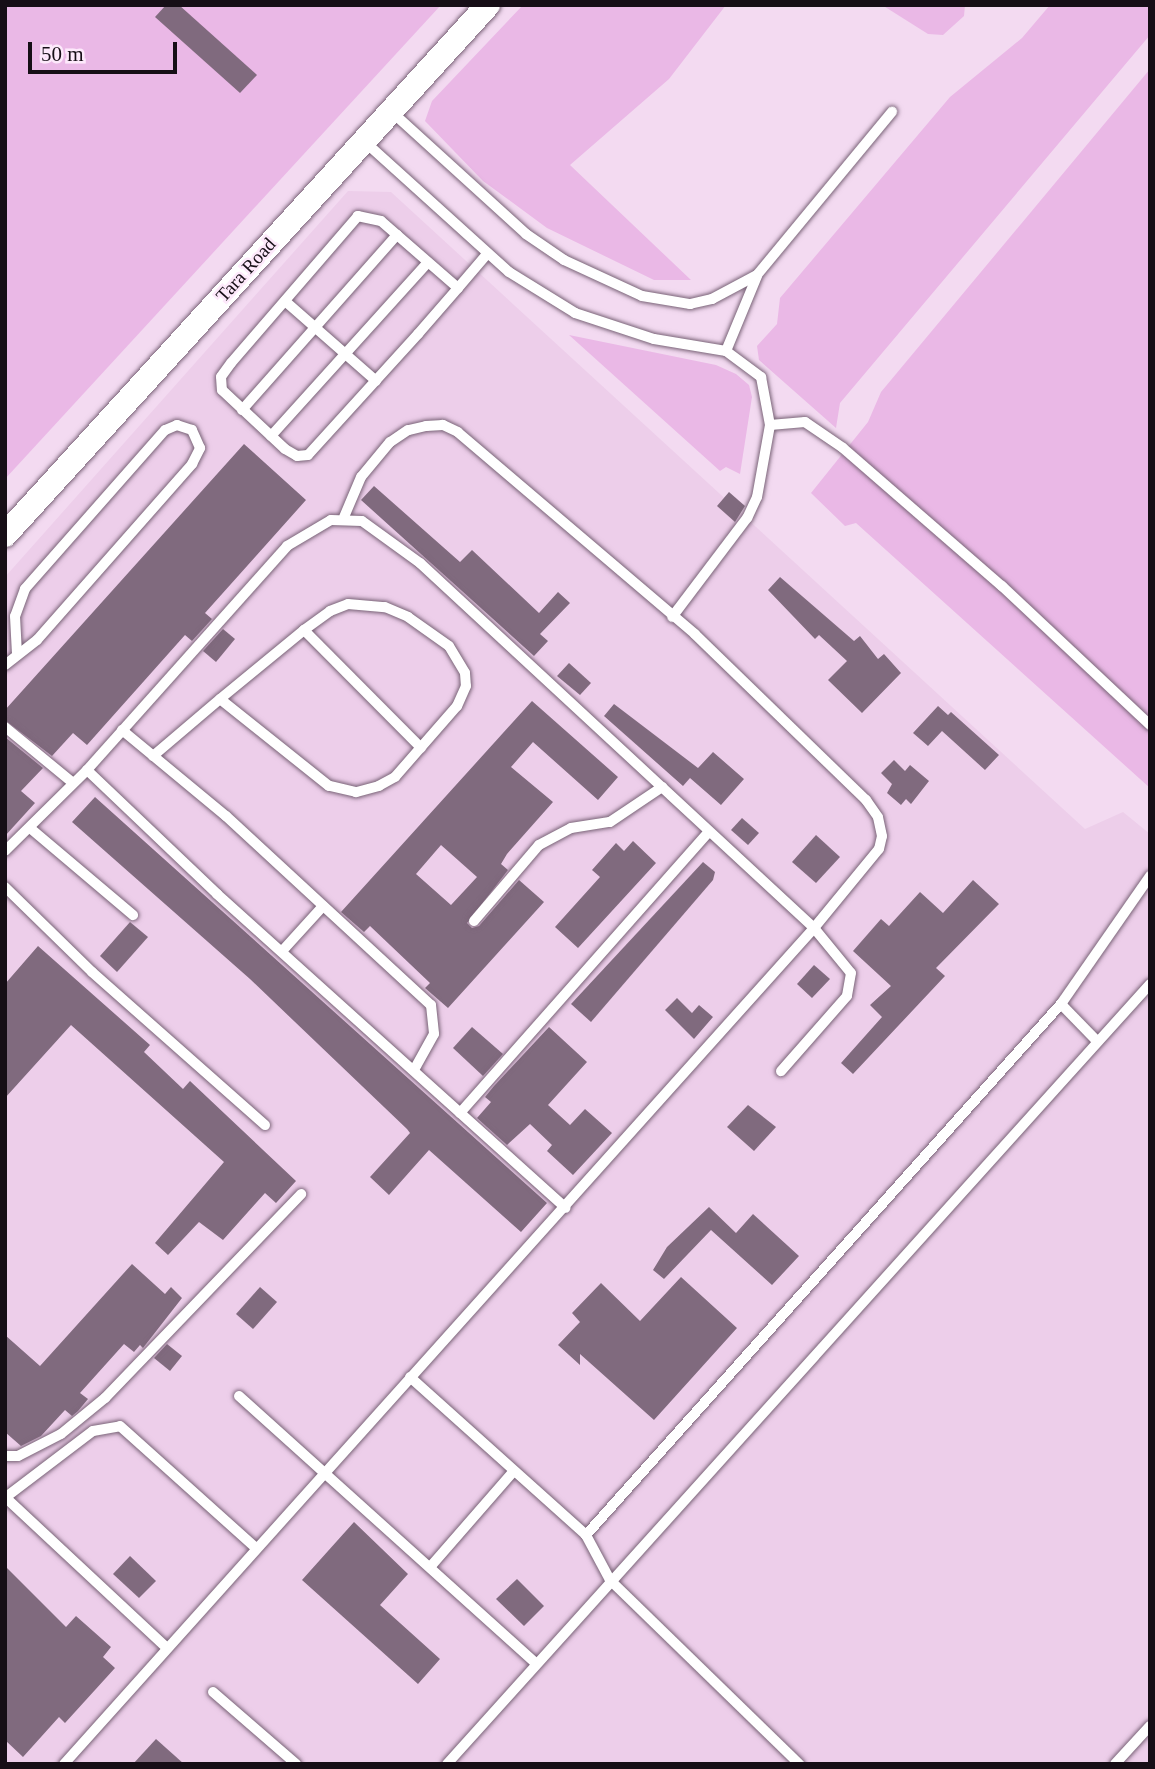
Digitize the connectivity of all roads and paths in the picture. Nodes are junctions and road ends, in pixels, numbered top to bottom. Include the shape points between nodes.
1 (488, 5) edge
2 (391, 111) junction
3 (892, 112) dead end
4 (364, 141) junction
5 (397, 235) junction
6 (487, 254) junction
7 (428, 262) junction
8 (757, 275) junction
9 (458, 288) junction
10 (285, 301) junction
11 (316, 328) junction
12 (726, 351) junction
13 (345, 354) junction
14 (376, 382) junction
15 (242, 410) junction
16 (769, 425) junction
17 (271, 436) junction
18 (344, 517) junction
19 (5, 535) edge
20 (672, 617) junction
21 (304, 631) junction
22 (17, 652) junction
23 (5, 665) edge
24 (220, 699) junction
25 (1150, 725) edge
26 (5, 727) edge
27 (122, 730) junction
28 (421, 748) junction
29 (153, 756) junction
30 (87, 769) junction
31 (73, 783) junction
32 (662, 788) junction
33 (30, 828) junction
34 (709, 832) junction
35 (5, 852) edge
36 (1150, 876) edge
37 (5, 887) edge
38 (323, 906) junction
39 (133, 915) dead end
40 (474, 920) dead end
41 (814, 928) junction
42 (284, 949) junction
43 (1150, 984) edge
44 (1061, 1004) junction
45 (1096, 1040) junction
46 (414, 1070) junction
47 (780, 1071) dead end
48 (460, 1113) junction
49 (265, 1125) dead end
50 (301, 1194) dead end
51 (566, 1208) junction
52 (410, 1377) junction
53 (239, 1396) dead end
54 (5, 1456) edge
55 (326, 1471) junction
56 (512, 1473) junction
57 (6, 1497) edge
58 (586, 1535) junction
59 (257, 1548) junction
60 (431, 1566) junction
61 (610, 1580) junction
62 (167, 1648) junction
63 (536, 1663) junction
64 (213, 1692) dead end
65 (1150, 1726) edge
66 (64, 1764) edge
67 (296, 1764) edge
68 (446, 1764) edge
69 (799, 1764) edge
70 (1115, 1764) edge

1 - 2 street, Tara Road
2 - 4 street, Tara Road
2 - 8 lane via 526,234 564,260 642,296 690,304 712,299
3 - 8 lane
4 - 6 lane
4 - 19 street, Tara Road
5 - 7 lane
5 - 10 lane via 372,216 358,216
5 - 11 lane
6 - 9 lane
6 - 12 lane via 575,313 607,326
7 - 9 lane
7 - 13 lane
8 - 12 lane
9 - 14 lane
10 - 11 lane
10 - 15 lane via 221,377 222,390
11 - 13 lane
11 - 15 lane
12 - 16 lane via 761,377
13 - 14 lane
13 - 17 lane
14 - 17 lane via 308,455 297,456
15 - 17 lane
16 - 20 lane via 760,489 747,518
16 - 25 lane via 805,422 839,445 1002,586
18 - 20 lane via 362,477 390,442 408,430 443,425 458,432
18 - 27 lane via 309,530 287,546
18 - 32 lane via 378,529 420,563
20 - 41 lane via 878,817 878,849
21 - 24 lane
21 - 28 lane
21 - 28 lane via 330,611 361,603 408,617 449,646 459,658 466,686 457,706
22 - 22 lane via 15,616 25,589 165,430 177,425 192,430 200,448 192,464 37,640
22 - 23 lane
24 - 28 lane via 329,786 356,792 379,786 396,776
24 - 29 lane
26 - 31 lane
27 - 29 lane
27 - 30 lane
29 - 38 lane
30 - 31 lane
30 - 42 lane via 217,894
31 - 33 lane
32 - 34 lane
32 - 40 lane via 610,822 571,828 539,845
33 - 35 lane
33 - 39 lane
34 - 41 lane
34 - 48 lane
36 - 44 lane
37 - 49 lane via 92,972
38 - 42 lane
38 - 46 lane via 431,1005 434,1034
41 - 47 lane via 851,973 851,987
41 - 51 lane
42 - 46 lane
43 - 45 lane
44 - 45 lane
44 - 58 lane
45 - 61 lane
46 - 48 lane
48 - 51 lane
50 - 54 lane via 105,1398 61,1434 18,1456
51 - 52 lane
52 - 55 lane
52 - 56 lane
53 - 55 lane
55 - 59 lane
55 - 60 lane
56 - 58 lane
56 - 60 lane
57 - 59 lane via 93,1431 120,1426
57 - 62 lane
58 - 61 lane
59 - 62 lane
60 - 63 lane
61 - 63 lane
61 - 69 lane
62 - 66 lane
63 - 68 lane
64 - 67 lane
65 - 70 lane

